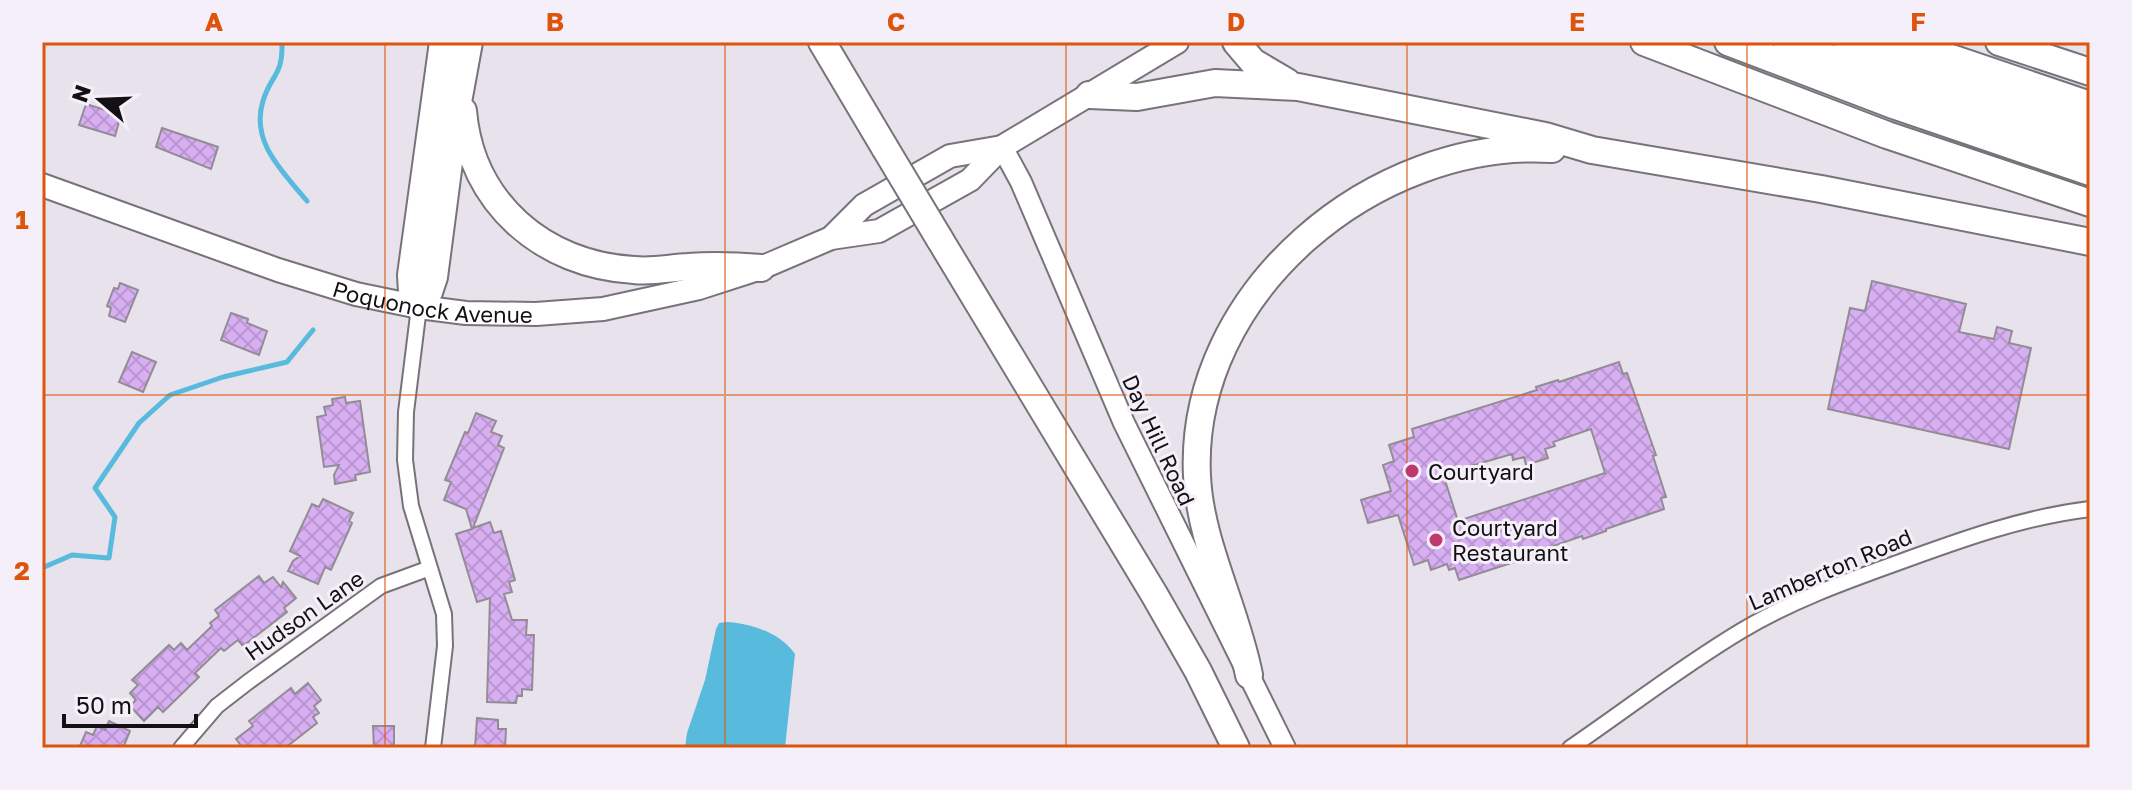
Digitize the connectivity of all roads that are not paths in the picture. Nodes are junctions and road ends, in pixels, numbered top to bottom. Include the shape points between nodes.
1 (443, 42) edge
2 (469, 42) edge
3 (822, 42) edge
4 (1177, 42) edge
5 (1236, 42) edge
6 (1644, 42) edge
7 (1728, 42) edge
8 (1787, 42) edge
9 (1847, 42) edge
10 (1904, 42) edge
11 (1999, 42) edge
12 (2090, 72) edge
13 (463, 74) junction
14 (1298, 87) junction
15 (1089, 95) junction
16 (2090, 105) edge
17 (2090, 126) edge
18 (1002, 147) junction
19 (1592, 150) junction
20 (2090, 150) edge
21 (2090, 172) edge
22 (42, 185) edge
23 (2090, 203) edge
24 (831, 238) junction
25 (2090, 242) edge
26 (761, 268) junction
27 (419, 307) junction
28 (2090, 509) edge
29 (430, 568) junction
30 (1249, 675) junction
31 (181, 748) edge
32 (433, 748) edge
33 (1236, 748) edge
34 (1285, 748) edge
35 (1570, 748) edge

1 - 27 highway via 411,275
2 - 13 highway
3 - 33 highway, bridge via 1154,594
4 - 15 main road, Poquonock Avenue
5 - 14 highway via 1253,62
6 - 23 highway via 1887,135
7 - 21 highway
8 - 20 highway
9 - 17 highway
10 - 16 highway
11 - 12 highway
13 - 26 highway via 463,115 476,165 504,210 544,245 573,259 621,269
13 - 27 highway via 434,277
14 - 15 highway via 1215,83 1137,97
14 - 19 highway
15 - 18 main road, Poquonock Avenue
18 - 24 main road, Poquonock Avenue via 950,156 864,205
18 - 24 main road, Poquonock Avenue via 970,180 879,231
18 - 30 main road, Day Hill Road via 1131,437
19 - 25 highway
19 - 30 highway via 1510,149 1394,181 1310,233 1248,305 1212,378 1196,462 1204,524
22 - 27 main road, Poquonock Avenue via 314,282
24 - 26 main road, Poquonock Avenue
26 - 27 main road, Poquonock Avenue via 686,292 603,309 511,314
27 - 29 street via 405,460 411,506
28 - 35 street, Lamberton Road via 2030,519 1954,542 1766,617
29 - 31 street, Hudson Lane via 381,586 356,603 217,706
29 - 32 street via 444,614 445,646
30 - 34 main road, Day Hill Road

